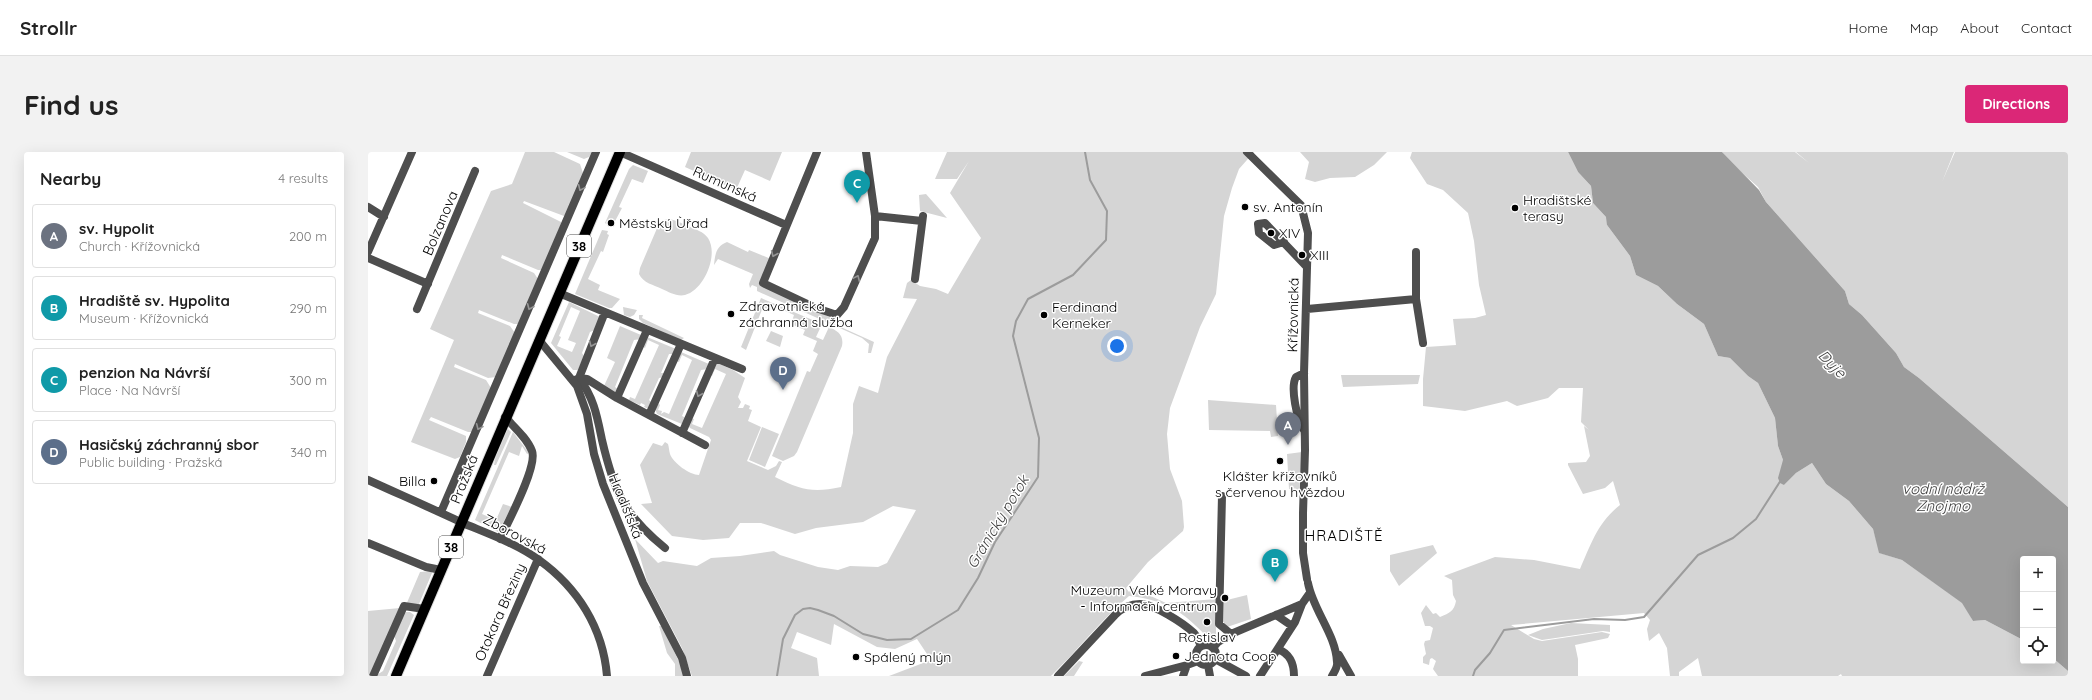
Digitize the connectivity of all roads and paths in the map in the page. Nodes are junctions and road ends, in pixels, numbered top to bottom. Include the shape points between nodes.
1 (412, 152) edge
2 (596, 152) edge
3 (620, 152) edge
4 (816, 152) edge
5 (866, 152) edge
6 (1247, 152) edge
7 (475, 170) dead end
8 (368, 206) edge
9 (384, 216) junction
10 (874, 216) junction
11 (786, 225) junction
12 (1284, 242) dead end
13 (368, 252) edge
14 (1416, 252) dead end
15 (368, 258) edge
16 (1306, 266) junction
17 (915, 279) dead end
18 (428, 284) junction
19 (559, 293) junction
20 (1416, 299) junction
21 (417, 309) dead end
22 (1307, 309) junction
23 (605, 312) junction
24 (647, 330) junction
25 (1423, 343) dead end
26 (542, 344) junction
27 (681, 344) junction
28 (715, 358) junction
29 (742, 369) dead end
30 (577, 378) junction
31 (617, 398) junction
32 (649, 415) junction
33 (505, 417) junction
34 (682, 433) junction
35 (705, 445) dead end
36 (368, 480) edge
37 (1222, 496) dead end
38 (441, 512) junction
39 (462, 522) junction
40 (500, 539) junction
41 (368, 543) edge
42 (665, 548) dead end
43 (538, 559) junction
44 (441, 570) junction
45 (1310, 594) junction
46 (1302, 604) junction
47 (424, 609) junction
48 (1276, 615) junction
49 (1219, 624) junction
50 (1292, 626) junction
51 (1231, 634) junction
52 (1216, 645) junction
53 (1201, 646) junction
54 (1278, 649) junction
55 (1335, 649) junction
56 (1215, 659) junction
57 (1198, 661) junction
58 (1187, 665) junction
59 (1208, 665) junction
60 (373, 676) edge
61 (396, 676) edge
62 (487, 676) edge
63 (606, 676) edge
64 (687, 676) edge
65 (1058, 676) edge
66 (1145, 676) edge
67 (1183, 676) edge
68 (1210, 676) edge
69 (1246, 676) edge
70 (1260, 676) edge
71 (1294, 676) edge
72 (1332, 676) edge
73 (1350, 676) edge

1 - 9 street
2 -> 38 street, Pražská
3 - 11 street, Rumunská
3 - 19 main road, Pražská / 38
4 - 11 street
5 - 10 street
6 - 16 street, Křížovnická via 1303,210 1308,233
7 - 18 street, Bolzanova
8 - 9 street
9 - 13 street
11 -> 10 street via 763,283 837,315 844,307 875,238
10 - 17 street via 923,219
12 - 16 street
14 - 20 street
15 - 18 street
16 - 22 street, Křížovnická
18 - 21 street, Bolzanova
19 - 23 street
19 - 26 main road, Pražská / 38
20 - 22 street
20 - 25 street
22 - 45 street, Křížovnická via 1304,373 1296,377 1294,385 1298,416 1305,431 1303,553
23 - 24 street
23 -> 30 street
24 - 27 street
24 - 31 street
26 - 30 street, Hradišťská
26 - 33 main road, Pražská / 38
27 - 28 street
27 - 32 street
28 - 29 street
28 -> 34 street
30 - 31 street via 587,379
30 - 42 street, Hradišťská via 592,398 609,467 624,506 644,531
30 - 64 street, Hradišťská via 602,484 643,583 682,658
31 - 32 street
32 - 34 street
33 - 39 main road, Pražská / 38
33 - 40 street via 533,452 533,467
34 - 35 street
36 - 38 street, Zborovská
37 - 49 street
38 - 39 street, Zborovská
39 - 40 street, Zborovská
39 - 44 main road, Pražská / 38
40 - 43 street, Zborovská
41 - 44 street via 426,567
43 - 62 street, Otokara Březiny
43 - 63 street, Zborovská via 564,581 580,600 594,625 605,660
44 - 47 main road, Pražská / 38
45 - 46 street
45 - 55 street, Křížovnická
46 - 48 street
46 - 50 street
47 - 60 street via 404,606
47 - 61 main road, Pražská / 38
48 - 50 street
48 - 51 street
49 - 51 street
49 - 52 street
50 - 54 street
51 - 52 street
52 - 53 street
52 - 56 street
53 - 57 street via 1196,653
53 - 65 street via 1195,634 1169,616 1147,605 1132,604 1122,608
54 - 70 street
54 - 71 street via 1287,653 1291,659
55 - 72 street via 1338,664
55 - 73 street, Křížovnická
56 - 59 street
56 - 69 street
57 - 58 street
57 - 59 street
58 - 66 street
58 - 67 street
59 - 68 street

